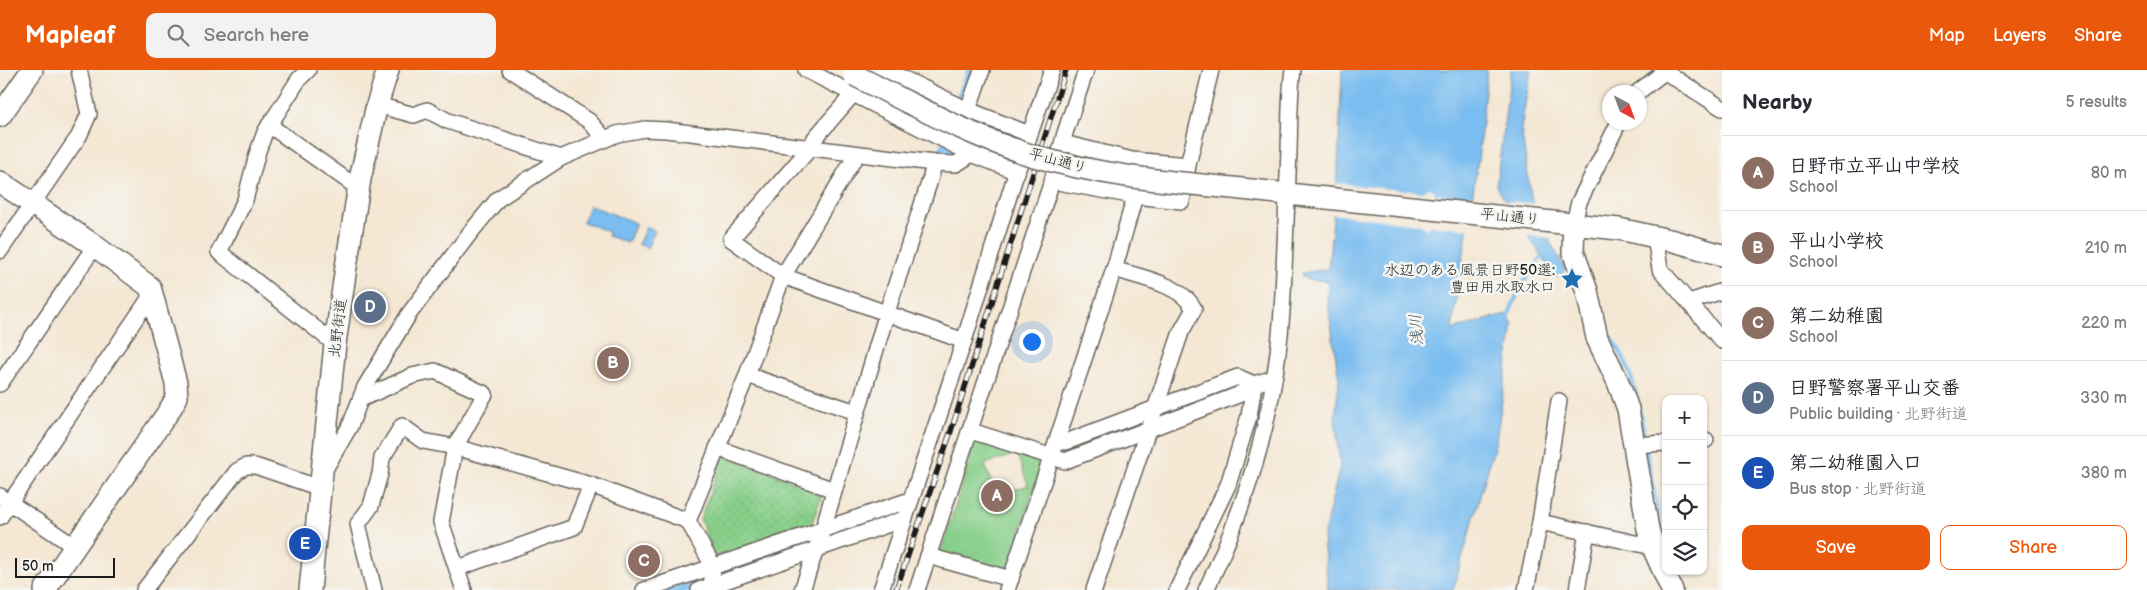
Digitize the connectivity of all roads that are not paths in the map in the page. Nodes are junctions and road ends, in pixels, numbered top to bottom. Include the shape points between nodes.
1 (32, 70) edge
2 (79, 70) edge
3 (308, 70) edge
4 (388, 70) edge
5 (510, 70) edge
6 (806, 70) edge
7 (886, 70) edge
8 (982, 70) edge
9 (1052, 70) edge
10 (1086, 70) edge
11 (1211, 70) edge
12 (1293, 70) edge
13 (1662, 70) edge
14 (857, 77) edge
15 (1647, 85) edge
16 (376, 105) junction
17 (1722, 108) edge
18 (968, 110) junction
19 (0, 116) edge
20 (269, 125) junction
21 (1616, 130) edge
22 (1029, 134) junction
23 (606, 139) junction
24 (1063, 144) junction
25 (811, 147) junction
26 (857, 154) junction
27 (972, 154) junction
28 (561, 158) junction
29 (934, 163) junction
30 (1188, 166) junction
31 (1017, 172) junction
32 (1052, 181) junction
33 (0, 182) edge
34 (358, 188) junction
35 (1284, 193) junction
36 (1135, 196) junction
37 (32, 204) junction
38 (1564, 223) junction
39 (1655, 237) junction
40 (95, 246) junction
41 (0, 251) edge
42 (1722, 255) edge
43 (1114, 269) junction
44 (783, 276) junction
45 (1722, 291) edge
46 (153, 293) junction
47 (1689, 302) junction
48 (887, 312) junction
49 (964, 340) junction
50 (1722, 341) edge
51 (335, 344) junction
52 (747, 374) junction
53 (1274, 378) junction
54 (0, 384) edge
55 (1254, 384) junction
56 (361, 400) junction
57 (1559, 401) dead end
58 (1154, 409) junction
59 (856, 412) junction
60 (1147, 429) junction
61 (970, 431) junction
62 (1056, 441) junction
63 (1648, 444) edge
64 (455, 448) junction
65 (717, 448) junction
66 (1051, 456) junction
67 (321, 481) junction
68 (591, 485) junction
69 (834, 490) junction
70 (5, 500) edge
71 (910, 500) junction
72 (0, 517) edge
73 (904, 519) junction
74 (688, 521) junction
75 (1540, 522) junction
76 (823, 529) junction
77 (1587, 532) junction
78 (1653, 546) junction
79 (75, 547) junction
80 (816, 549) junction
81 (928, 556) junction
82 (713, 566) junction
83 (458, 568) junction
84 (1009, 585) edge
85 (707, 589) edge
86 (45, 590) edge
87 (144, 590) edge
88 (310, 590) edge
89 (374, 590) edge
90 (464, 590) edge
91 (644, 590) edge
92 (802, 590) edge
93 (881, 590) edge
94 (917, 590) edge
95 (1094, 590) edge
96 (1177, 590) edge
97 (1206, 590) edge
98 (1526, 590) edge
99 (1577, 590) edge
100 (1672, 590) edge

1 - 19 main road
2 - 37 street via 88,114 79,136
3 - 20 street
4 - 16 main road, 北野街道
5 - 23 street via 590,121
6 - 14 street
7 - 18 street
8 - 18 street
9 - 22 street
10 - 24 street
11 - 30 street
12 - 35 street
13 - 15 street
13 - 17 street
14 - 25 street
14 - 27 street
14 - 35 main road, 平山通り, bridge via 962,128 1040,158 1130,177
16 - 28 street via 414,116 427,110 448,121
16 - 34 main road, 北野街道
18 - 22 street
20 - 34 street
20 - 51 street via 258,151 245,200 218,252
21 - 38 street via 1579,202
22 - 31 street
23 - 25 street via 645,129
23 - 28 street
24 - 30 street via 1132,160
24 - 32 street
25 - 26 street
25 - 44 street via 731,239
26 - 29 street
26 - 44 street
27 - 29 street via 956,164
27 - 31 street
28 - 56 street via 498,199 485,213 409,314 365,387
29 - 48 street
30 - 36 street via 1182,201
31 - 49 street
32 - 36 street
32 - 61 street
33 - 37 main road
34 - 51 main road, 北野街道
35 - 38 main road, 平山通り
35 - 53 street via 1282,306
36 - 43 street
37 - 40 main road
37 - 41 street
38 - 39 main road, 平山通り
38 - 63 main road via 1587,291 1597,338
39 - 42 main road, 平山通り
39 - 47 street via 1660,269
40 - 46 main road via 145,282
40 - 54 street
43 - 58 street via 1172,287 1194,309 1181,332
43 - 62 street
44 - 48 street
44 - 52 street
45 - 47 street
46 - 70 street
46 - 79 main road via 177,397
47 - 50 street
48 - 49 street
48 - 59 street
49 - 71 street
51 - 67 main road, 北野街道
52 - 59 street
52 - 65 street
53 - 55 street
53 - 97 street via 1252,480
55 - 58 street via 1238,377
55 - 60 street via 1238,395
55 - 96 street via 1249,416 1228,485
56 - 64 street via 412,376 434,372 485,394
56 - 67 street
57 - 75 street
58 - 60 street
58 - 62 street via 1066,442
59 - 69 street
60 - 66 street via 1065,461
60 - 95 street
61 - 66 street
61 - 81 street
62 - 66 street
63 - 78 main road
64 - 68 street
64 - 83 street via 441,522
64 - 89 street via 424,441 402,426 382,458 370,506 358,524
65 - 69 street
65 - 74 street
66 - 84 street
67 - 87 street via 255,466 237,471
67 - 88 main road, 北野街道
68 - 74 street
68 - 83 street via 574,527
69 - 76 street
70 - 72 street
70 - 79 street
71 - 73 street
71 - 76 street
73 - 80 street
73 - 93 street
74 - 82 street
75 - 77 street
75 - 98 street
76 - 80 street
76 - 82 street
77 - 78 street
77 - 99 street
78 - 100 main road
79 - 86 main road
80 - 85 street
80 - 92 street
81 - 84 street
81 - 94 street
82 - 85 street
82 - 91 street
83 - 90 street

